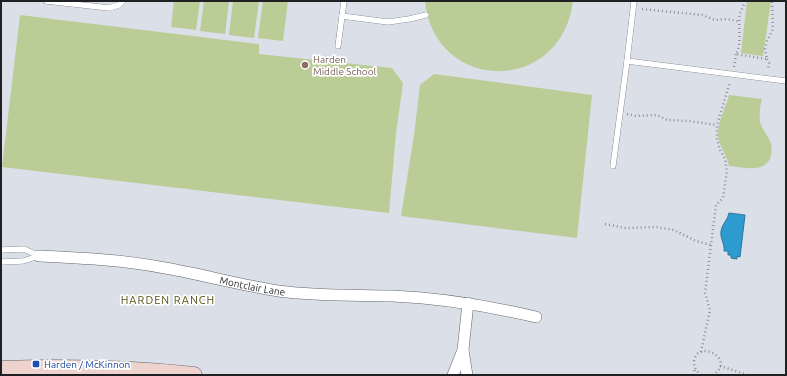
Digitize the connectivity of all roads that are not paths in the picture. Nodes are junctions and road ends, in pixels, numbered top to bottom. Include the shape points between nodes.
1 (46, 1) edge
2 (123, 1) edge
3 (344, 1) edge
4 (634, 1) edge
5 (426, 15) dead end
6 (342, 16) junction
7 (338, 46) dead end
8 (627, 61) junction
9 (786, 81) edge
10 (613, 166) dead end
11 (2, 249) edge
12 (39, 256) junction
13 (2, 262) edge
14 (468, 304) junction
15 (536, 317) dead end
16 (463, 350) junction
17 (1, 369) edge
18 (194, 375) edge
19 (453, 375) edge
20 (467, 375) edge

1 - 2 lane via 109,8
3 - 6 lane
4 - 8 lane
5 - 6 lane via 388,22
6 - 7 lane
8 - 9 lane
8 - 10 lane
11 - 12 lane via 24,250
12 - 13 lane via 23,261
12 - 14 street, Montclair Lane via 97,259 164,267 289,292 407,297
14 - 15 street, Montclair Lane
14 - 16 street
16 - 19 street
16 - 20 street
17 - 18 street via 113,369

